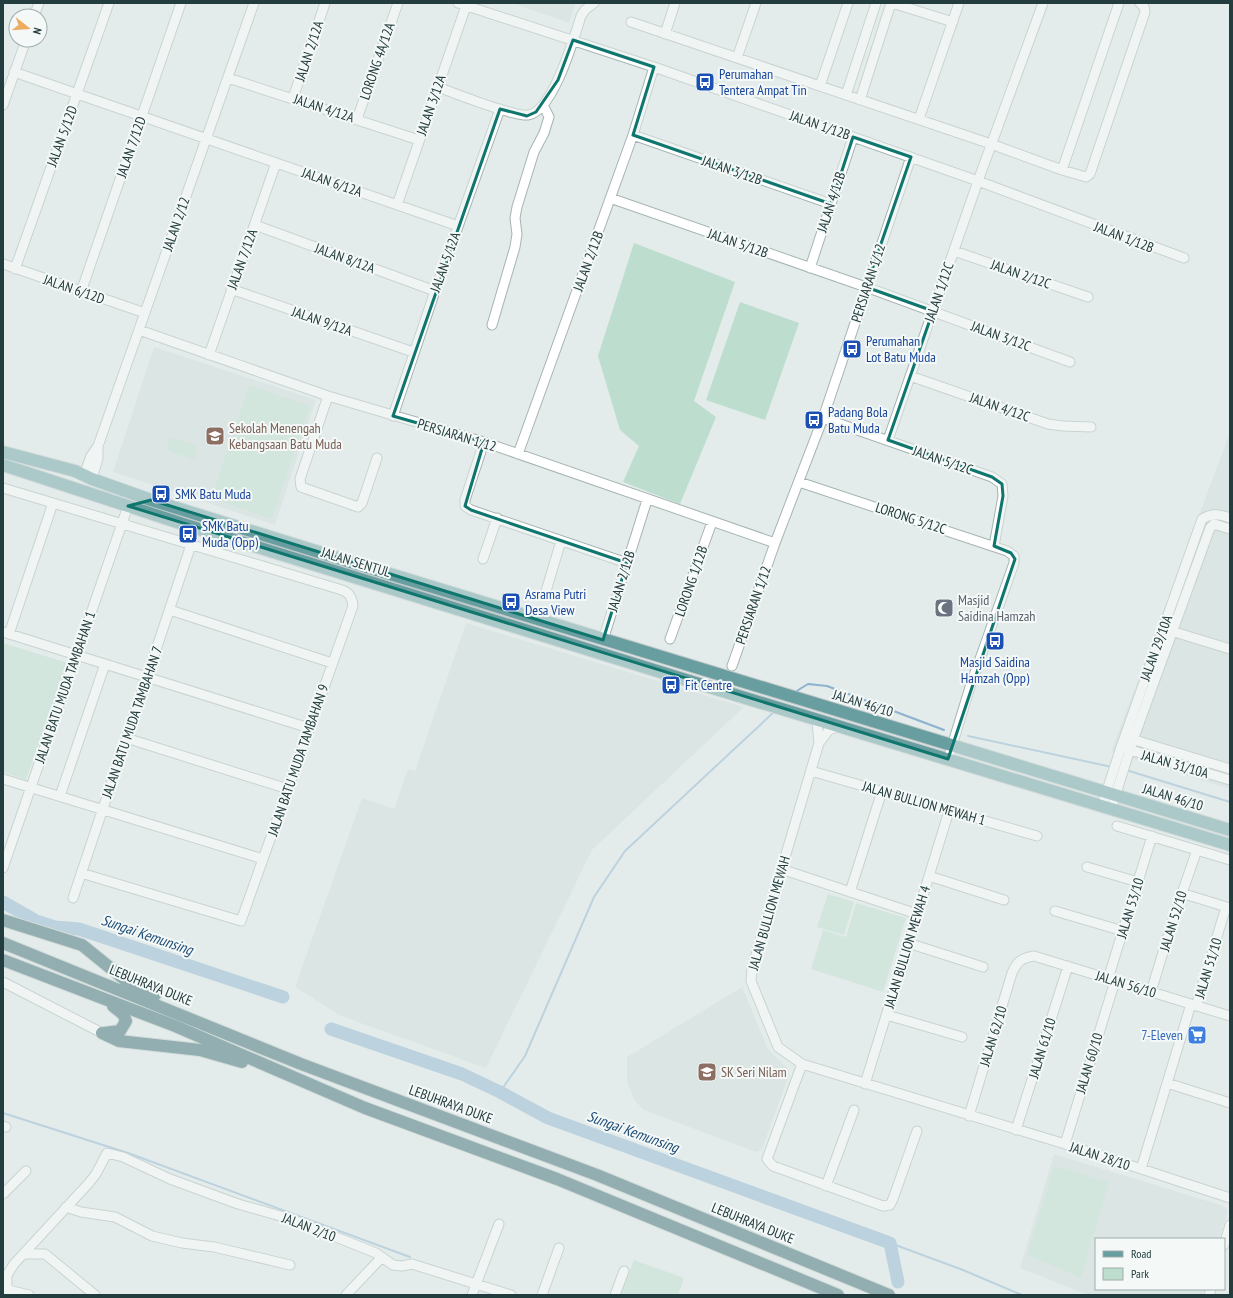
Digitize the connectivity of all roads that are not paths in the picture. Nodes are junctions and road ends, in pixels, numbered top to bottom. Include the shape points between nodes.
1 (110, 3) edge
2 (181, 3) edge
3 (254, 3) edge
4 (325, 3) edge
5 (398, 3) edge
6 (594, 3) edge
7 (675, 3) edge
8 (756, 3) edge
9 (848, 3) edge
10 (892, 3) edge
11 (959, 3) edge
12 (1043, 3) edge
13 (1119, 3) edge
14 (1140, 3) edge
15 (466, 5) edge
16 (875, 7) edge
17 (887, 15) junction
18 (631, 22) dead end
19 (953, 22) junction
20 (665, 34) junction
21 (573, 40) junction
22 (23, 48) edge
23 (737, 58) junction
24 (654, 67) junction
25 (14, 72) junction
26 (228, 78) junction
27 (820, 86) junction
28 (438, 87) junction
29 (77, 94) junction
30 (846, 95) junction
31 (293, 98) junction
32 (860, 100) junction
33 (3, 105) edge
34 (543, 105) junction
35 (500, 109) junction
36 (142, 116) junction
37 (357, 119) junction
38 (919, 119) junction
39 (633, 135) junction
40 (853, 137) junction
41 (206, 139) junction
42 (419, 140) junction
43 (991, 144) junction
44 (910, 157) junction
45 (276, 163) junction
46 (1062, 170) junction
47 (978, 181) junction
48 (610, 198) junction
49 (831, 204) junction
50 (397, 205) junction
51 (255, 224) junction
52 (458, 226) junction
53 (954, 251) junction
54 (1184, 258) dead end
55 (3, 264) edge
56 (810, 268) junction
57 (15, 269) junction
58 (866, 287) junction
59 (232, 289) junction
60 (435, 291) junction
61 (82, 292) junction
62 (1088, 297) dead end
63 (932, 311) junction
64 (145, 313) junction
65 (492, 325) dead end
66 (139, 330) junction
67 (413, 352) junction
68 (209, 355) junction
69 (1070, 362) dead end
70 (910, 376) junction
71 (328, 396) junction
72 (393, 416) junction
73 (823, 418) junction
74 (1091, 427) dead end
75 (888, 440) junction
76 (484, 442) junction
77 (3, 452) edge
78 (518, 454) junction
79 (377, 458) dead end
80 (3, 465) edge
81 (87, 479) junction
82 (799, 482) junction
83 (115, 487) junction
84 (3, 488) edge
85 (70, 488) junction
86 (95, 495) junction
87 (151, 500) junction
88 (647, 500) junction
89 (53, 503) junction
90 (128, 506) junction
91 (497, 518) junction
92 (1230, 518) edge
93 (712, 522) junction
94 (122, 524) junction
95 (1230, 529) edge
96 (561, 541) junction
97 (775, 543) junction
98 (191, 546) junction
99 (994, 546) junction
100 (483, 559) dead end
101 (627, 563) junction
102 (546, 591) dead end
103 (487, 604) joint
104 (170, 610) junction
105 (517, 627) joint
106 (1163, 629) junction
107 (1173, 632) junction
108 (6, 633) edge
109 (603, 640) junction
110 (670, 640) dead end
111 (1230, 649) edge
112 (76, 655) junction
113 (332, 663) junction
114 (105, 664) junction
115 (732, 666) dead end
116 (147, 677) junction
117 (812, 718) junction
118 (840, 726) junction
119 (309, 728) junction
120 (126, 738) junction
121 (1129, 739) junction
122 (820, 743) junction
123 (952, 746) junction
124 (1125, 749) junction
125 (948, 759) junction
126 (1230, 769) edge
127 (811, 771) junction
128 (3, 779) edge
129 (1230, 780) edge
130 (31, 787) junction
131 (288, 789) junction
132 (882, 791) junction
133 (1111, 794) junction
134 (60, 796) junction
135 (1106, 807) junction
136 (103, 809) junction
137 (949, 811) junction
138 (1117, 826) dead end
139 (1230, 830) edge
140 (1037, 836) dead end
141 (1152, 836) junction
142 (1230, 845) edge
143 (1198, 850) junction
144 (263, 859) junction
145 (1230, 860) edge
146 (1087, 867) dead end
147 (3, 868) edge
148 (781, 869) junction
149 (81, 873) junction
150 (929, 876) junction
151 (1138, 882) junction
152 (850, 892) junction
153 (1181, 894) junction
154 (73, 898) dead end
155 (1004, 900) dead end
156 (1228, 908) edge
157 (1055, 911) dead end
158 (917, 914) junction
159 (3, 920) edge
160 (1123, 931) junction
161 (3, 943) edge
162 (908, 944) junction
163 (1021, 959) joint
164 (3, 960) edge
165 (1068, 966) junction
166 (983, 967) dead end
167 (1112, 980) junction
168 (3, 982) edge
169 (1152, 992) junction
170 (104, 1000) junction
171 (1193, 1005) junction
172 (887, 1015) junction
173 (1230, 1016) edge
174 (102, 1033) junction
175 (962, 1037) dead end
176 (287, 1057) junction
177 (802, 1064) junction
178 (278, 1072) junction
179 (1167, 1083) junction
180 (865, 1084) junction
181 (1230, 1102) edge
182 (854, 1110) dead end
183 (969, 1116) junction
184 (1016, 1130) junction
185 (917, 1131) dead end
186 (1065, 1144) junction
187 (1141, 1169) junction
188 (26, 1171) dead end
189 (826, 1186) junction
190 (3, 1194) edge
191 (1230, 1198) edge
192 (66, 1207) junction
193 (499, 1224) dead end
194 (1230, 1225) edge
195 (1225, 1242) edge
196 (559, 1248) dead end
197 (22, 1254) junction
198 (382, 1257) junction
199 (290, 1265) dead end
200 (624, 1271) dead end
201 (477, 1283) junction
202 (6, 1287) edge
203 (30, 1295) edge
204 (95, 1295) edge
205 (346, 1295) edge
206 (472, 1295) edge
207 (510, 1295) edge
208 (542, 1295) edge
209 (615, 1295) edge
210 (838, 1295) edge
211 (889, 1295) edge

1 - 29 street, JALAN 5/12D
2 - 36 street, JALAN 7/12D
3 - 26 street, JALAN 2/12
4 - 31 street, JALAN 2/12A
5 - 37 street, LORONG 4A/12A
6 - 21 street via 585,10
7 - 20 street
8 - 23 street
9 - 27 street
10 - 17 street
10 - 19 street
11 - 19 street
12 - 43 street, JALAN 1/12C
13 - 46 street
14 - 46 street via 1145,12 1090,174 1086,177
15 - 21 street, JALAN 1/12B
15 - 28 street, JALAN 3/12A
16 - 17 street
16 - 30 street
17 - 32 street
18 - 20 street
19 - 38 street
20 - 23 street
21 - 24 street, JALAN 1/12B
21 - 34 street via 558,80
22 - 25 street
23 - 27 street
24 - 39 street, JALAN 2/12B
24 - 40 street, JALAN 1/12B
25 - 29 street, JALAN 6/12A
25 - 33 street
26 - 31 street, JALAN 4/12A
26 - 41 street, JALAN 2/12
27 - 30 street
28 - 35 street
28 - 42 street, JALAN 3/12A
29 - 36 street, JALAN 6/12A
29 - 57 street, JALAN 5/12D
30 - 32 street
31 - 37 street, JALAN 4/12A
32 - 38 street
34 - 35 street via 527,116
34 - 65 street via 550,117 534,152 516,207 515,247
35 - 52 street, JALAN 5/12A
36 - 41 street, JALAN 6/12A
36 - 61 street, JALAN 7/12D
37 - 42 street, JALAN 4/12A
38 - 43 street
39 - 48 street, JALAN 2/12B
39 - 49 street, JALAN 3/12B
40 - 44 street, JALAN 1/12B
40 - 49 street, JALAN 4/12B
41 - 45 street, JALAN 6/12A
41 - 64 street, JALAN 2/12
42 - 50 street, JALAN 3/12A
43 - 46 street
43 - 47 street, JALAN 1/12C
44 - 47 street, JALAN 1/12B
44 - 58 street, PERSIARAN 1/12
45 - 50 street, JALAN 6/12A
45 - 51 street, JALAN 7/12A
47 - 53 street, JALAN 1/12C
47 - 54 street, JALAN 1/12B
48 - 56 street, JALAN 5/12B
48 - 78 street, JALAN 2/12B
49 - 56 street, JALAN 4/12B
50 - 52 street, JALAN 6/12A
51 - 59 street, JALAN 7/12A
51 - 60 street, JALAN 8/12A
52 - 60 street, JALAN 5/12A
53 - 62 street, JALAN 2/12C
53 - 63 street, JALAN 1/12C
55 - 57 street, JALAN 6/12D
56 - 58 street, JALAN 5/12B
57 - 61 street, JALAN 6/12D
58 - 63 street, JALAN 3/12C
58 - 73 street, PERSIARAN 1/12
59 - 67 street, JALAN 9/12A
59 - 68 street, JALAN 7/12A
60 - 67 street, JALAN 5/12A
61 - 64 street, JALAN 6/12D
63 - 69 street, JALAN 3/12C
63 - 70 street, JALAN 1/12C
64 - 66 street, JALAN 2/12
66 - 68 street, PERSIARAN 1/12
66 - 81 street, JALAN 2/12 via 98,446 98,458
67 - 72 street, JALAN 5/12A
68 - 71 street, PERSIARAN 1/12
70 - 74 street, JALAN 4/12C via 1048,424
70 - 75 street, JALAN 1/12C
71 - 72 street, PERSIARAN 1/12
71 - 79 street via 300,479 301,487 358,507 362,503
72 - 76 street, PERSIARAN 1/12
73 - 75 street, JALAN 5/12C
73 - 82 street, PERSIARAN 1/12
75 - 99 street, JALAN 5/12C via 992,477 1002,484 1003,496
76 - 78 street, PERSIARAN 1/12
76 - 91 street via 464,506
77 - 81 main road via 75,471
78 - 88 street, PERSIARAN 1/12
80 - 85 main road
81 - 83 main road
81 - 85 main road
81 - 86 main road
82 - 97 street, PERSIARAN 1/12
82 - 99 street, LORONG 5/12C
83 - 87 main road
83 - 90 main road
84 - 89 street
85 - 86 main road
86 - 90 main road
87 - 90 main road
87 - 103 main road, JALAN SENTUL
88 - 93 street, PERSIARAN 1/12
88 - 101 street, JALAN 2/12B
89 - 94 street
89 - 108 street
90 - 94 street, JALAN BATU MUDA TAMBAHAN 1
90 - 105 main road, JALAN SENTUL
91 - 96 street
91 - 100 street
92 - 106 street, JALAN 29/10A via 1210,514 1202,519
93 - 97 street, PERSIARAN 1/12
93 - 110 street, LORONG 1/12B
94 - 98 street
94 - 112 street, JALAN BATU MUDA TAMBAHAN 1
95 - 107 street, JALAN 29/10A via 1214,524 1210,528
96 - 101 street
96 - 102 street
97 - 115 street, PERSIARAN 1/12
98 - 104 street, JALAN BATU MUDA TAMBAHAN 7
98 - 113 street, JALAN BATU MUDA TAMBAHAN 9 via 347,592 352,598 353,606
99 - 123 street, LORONG 5/12C via 1011,553 1014,556 1014,563
101 - 109 street, JALAN 2/12B
103 - 109 main road, JALAN 46/10
104 - 113 street
104 - 116 street, JALAN BATU MUDA TAMBAHAN 7
105 - 117 main road, JALAN 46/10
106 - 107 street
106 - 121 street, JALAN 29/10A
107 - 111 street
107 - 121 street, JALAN 29/10A
108 - 112 street
109 - 123 main road, JALAN 46/10
112 - 114 street
112 - 130 street, JALAN BATU MUDA TAMBAHAN 1
113 - 119 street, JALAN BATU MUDA TAMBAHAN 9
114 - 116 street
114 - 134 street
116 - 119 street
116 - 120 street, JALAN BATU MUDA TAMBAHAN 7
117 - 118 main road, JALAN 46/10
117 - 122 street, JALAN BULLION MEWAH via 817,722
118 - 122 street, JALAN BULLION MEWAH via 829,730
118 - 125 main road, JALAN 46/10
119 - 131 street, JALAN BATU MUDA TAMBAHAN 9
120 - 131 street
120 - 136 street, JALAN BATU MUDA TAMBAHAN 7
121 - 124 street, JALAN 29/10A
121 - 126 street, JALAN 31/10A
122 - 127 street, JALAN BULLION MEWAH
123 - 125 street
123 - 133 main road, JALAN 46/10
124 - 129 street, JALAN 31/10A
124 - 133 street, JALAN 29/10A
125 - 135 main road, JALAN 46/10
127 - 132 street, JALAN BULLION MEWAH 1
127 - 148 street, JALAN BULLION MEWAH
128 - 130 street
130 - 134 street
130 - 147 street, JALAN BATU MUDA TAMBAHAN 1
131 - 144 street, JALAN BATU MUDA TAMBAHAN 9
132 - 137 street, JALAN BULLION MEWAH 1
132 - 152 street
133 - 135 street, JALAN 29/10A
133 - 139 main road, JALAN 46/10
134 - 136 street
135 - 142 main road, JALAN 46/10
136 - 144 street
136 - 149 street, JALAN BATU MUDA TAMBAHAN 7
137 - 140 street, JALAN BULLION MEWAH 1
137 - 150 street, JALAN BULLION MEWAH 4
138 - 141 street
141 - 143 street
141 - 151 street, JALAN 53/10
143 - 145 street
143 - 153 street, JALAN 52/10
144 - 149 street, JALAN BATU MUDA TAMBAHAN 9 via 241,922
146 - 151 street
148 - 152 street
148 - 177 street, JALAN BULLION MEWAH via 752,968 751,981 778,1047
149 - 154 street, JALAN BATU MUDA TAMBAHAN 7
150 - 155 street
150 - 158 street, JALAN BULLION MEWAH 4
151 - 160 street, JALAN 53/10
152 - 158 street
153 - 156 street
153 - 169 street, JALAN 52/10
156 - 171 street, JALAN 51/10
157 - 160 street
158 - 162 street, JALAN BULLION MEWAH 4
159 - 176 highway via 82,945 129,983
160 - 167 street, JALAN 53/10
161 - 176 highway, LEBUHRAYA DUKE
162 - 166 street
162 - 172 street, JALAN BULLION MEWAH 4
163 - 165 street, JALAN 56/10 via 1034,956
163 - 183 street, JALAN 62/10 via 1012,973
164 - 170 highway, LEBUHRAYA DUKE
165 - 167 street, JALAN 56/10
165 - 184 street, JALAN 61/10
167 - 169 street, JALAN 56/10
167 - 186 street, JALAN 60/10
168 - 174 street
169 - 171 street, JALAN 56/10
170 - 174 highway via 123,1014 126,1021 120,1031
170 - 178 highway, LEBUHRAYA DUKE via 175,1026
171 - 173 street, JALAN 56/10
171 - 179 street, JALAN 51/10
172 - 175 street
172 - 180 street, JALAN BULLION MEWAH 4
174 - 178 highway via 119,1041 200,1050
176 - 211 highway, LEBUHRAYA DUKE via 597,1175
177 - 180 street, JALAN BULLION MEWAH
177 - 189 street via 767,1159 773,1166
178 - 210 highway, LEBUHRAYA DUKE via 365,1108 558,1178
179 - 181 street
179 - 187 street, JALAN 51/10
180 - 183 street, JALAN BULLION MEWAH
182 - 189 street
183 - 184 street, JALAN 28/10
184 - 186 street, JALAN 28/10
185 - 189 street via 890,1205 884,1206
186 - 187 street, JALAN 28/10
187 - 191 street, JALAN 28/10
188 - 190 street
192 - 197 street
192 - 198 street, JALAN 2/10 via 96,1174 107,1153 123,1157 170,1179 238,1204 291,1219
192 - 199 street via 115,1217 152,1236
193 - 201 street
194 - 195 street
196 - 208 street
197 - 202 street via 7,1275
197 - 204 street via 45,1254
198 - 201 street, JALAN 2/10 via 393,1265 412,1264
198 - 205 street
200 - 209 street
201 - 206 street
201 - 207 street, JALAN 2/10
202 - 203 street

